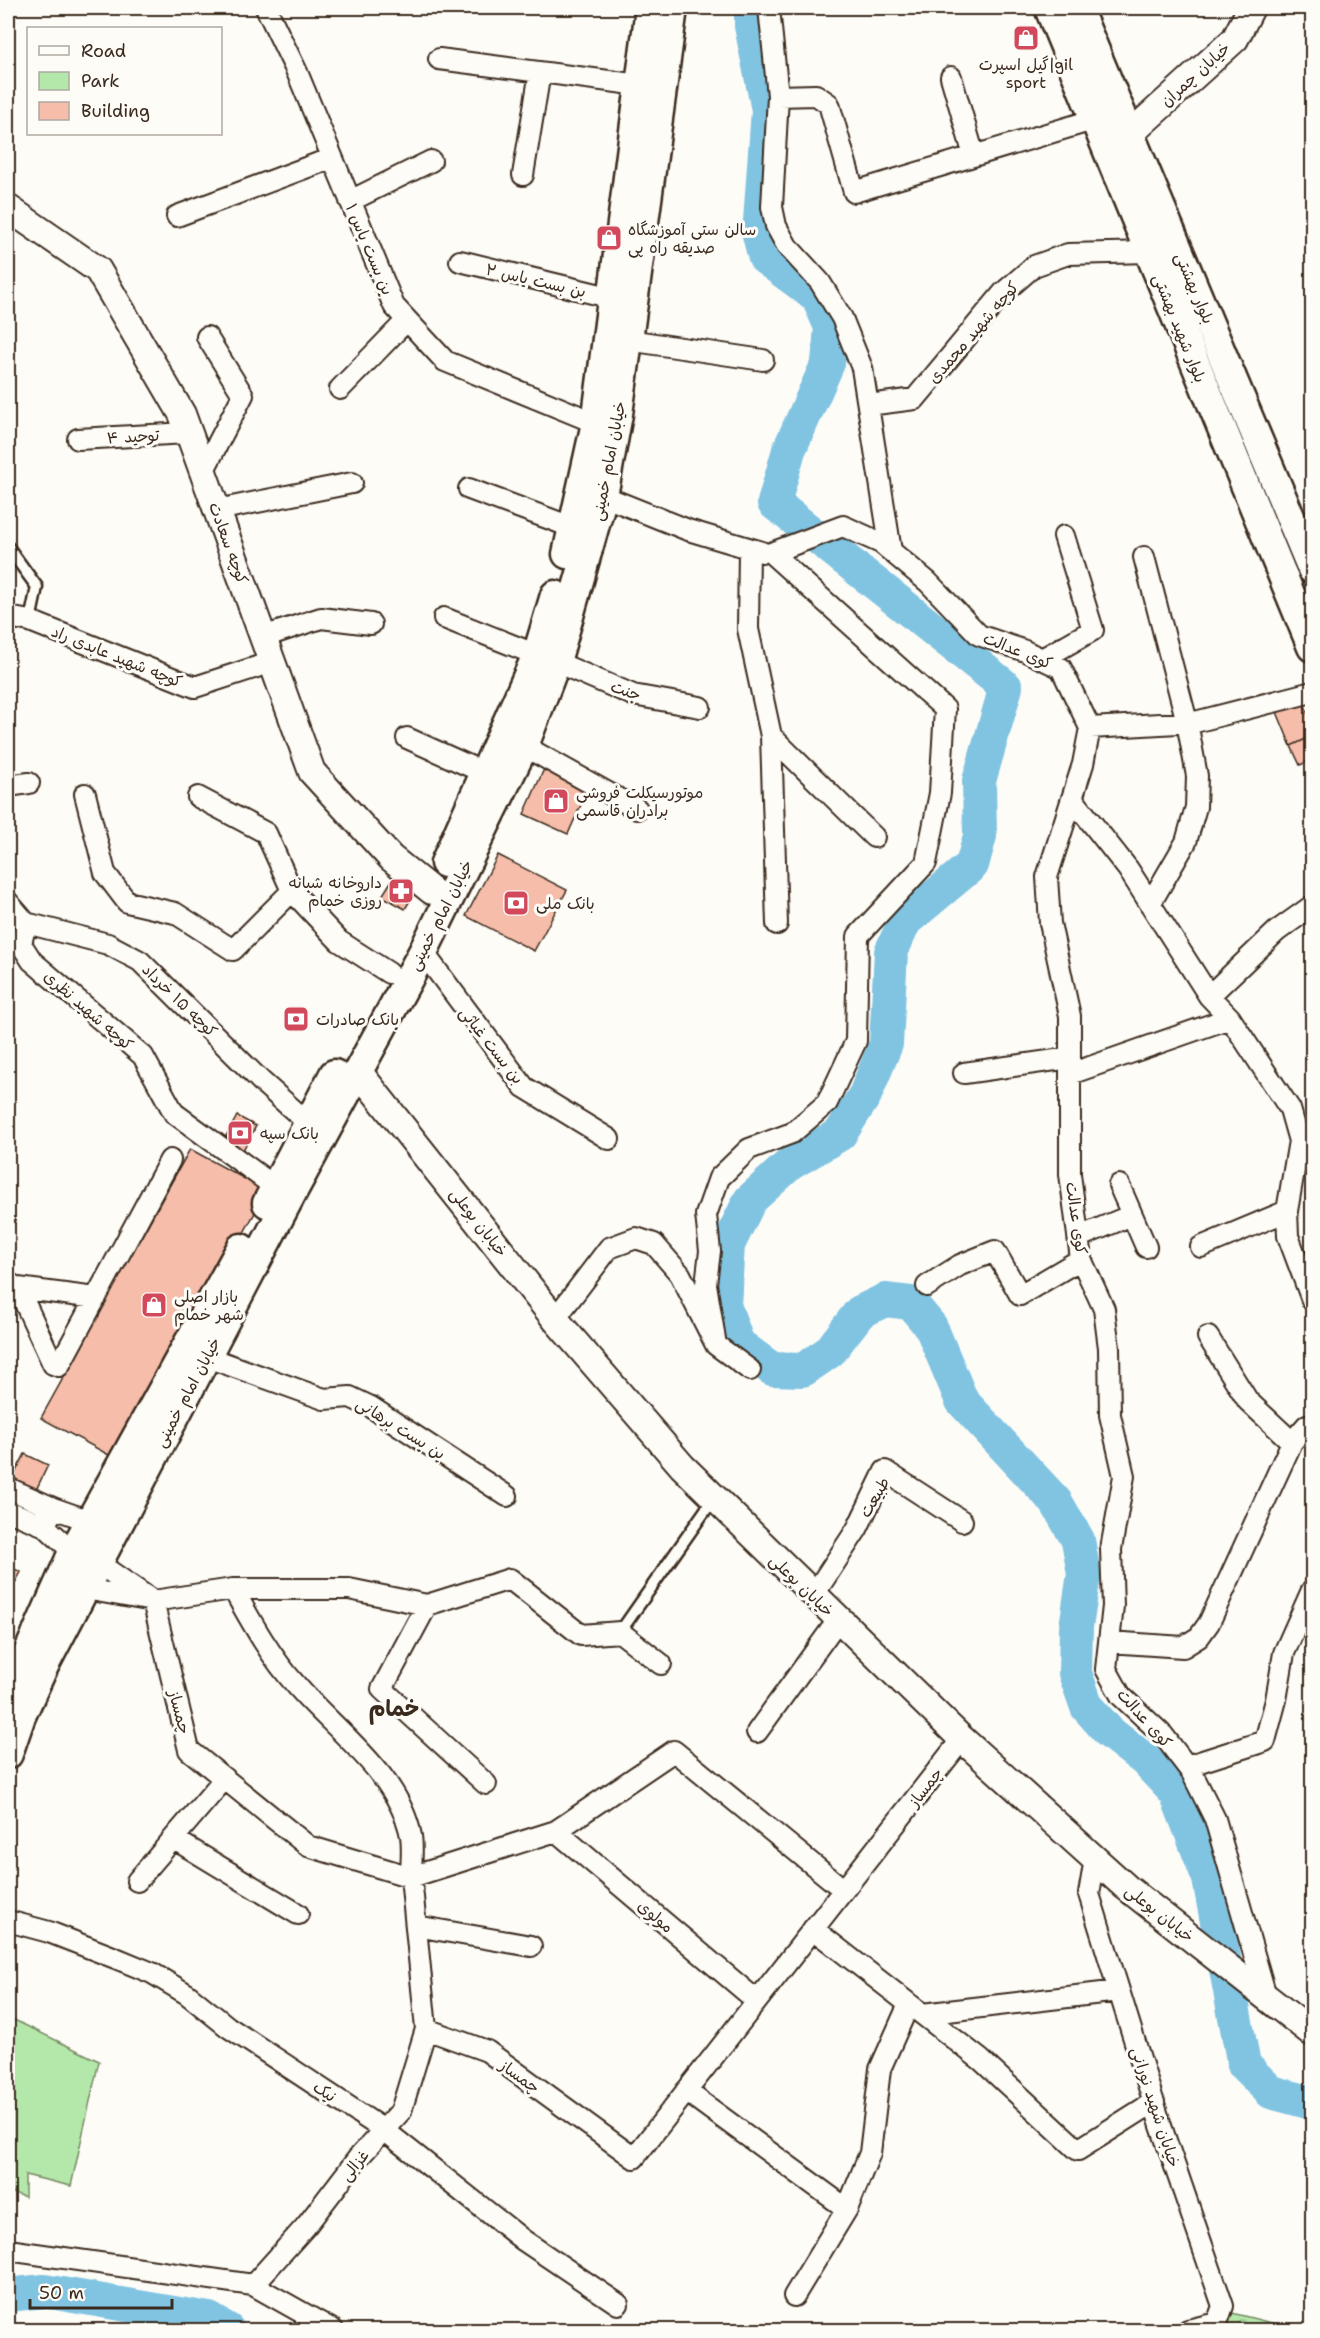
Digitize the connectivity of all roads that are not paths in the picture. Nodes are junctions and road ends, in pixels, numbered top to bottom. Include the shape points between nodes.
1 (266, 8) edge
2 (650, 8) edge
3 (673, 8) edge
4 (769, 8) edge
5 (1049, 8) edge
6 (1077, 8) edge
7 (1251, 8) edge
8 (439, 59) dead end
9 (540, 72) junction
10 (951, 77) dead end
11 (640, 85) junction
12 (778, 96) junction
13 (1096, 119) junction
14 (1130, 134) junction
15 (974, 156) junction
16 (332, 158) junction
17 (430, 161) dead end
18 (523, 175) dead end
19 (350, 201) junction
20 (8, 208) edge
21 (177, 216) dead end
22 (1150, 252) junction
23 (460, 261) dead end
24 (613, 298) junction
25 (407, 320) junction
26 (207, 337) dead end
27 (628, 340) junction
28 (763, 360) dead end
29 (340, 389) dead end
30 (868, 405) junction
31 (596, 423) junction
32 (188, 433) junction
33 (78, 439) dead end
34 (1258, 439) junction
35 (1230, 450) junction
36 (203, 472) junction
37 (352, 483) dead end
38 (469, 489) dead end
39 (603, 496) junction
40 (217, 510) junction
41 (574, 528) junction
42 (1064, 536) dead end
43 (8, 547) edge
44 (749, 549) junction
45 (891, 551) junction
46 (771, 554) junction
47 (1144, 557) dead end
48 (1312, 569) edge
49 (8, 617) edge
50 (444, 618) dead end
51 (30, 621) junction
52 (371, 624) dead end
53 (263, 637) junction
54 (1312, 647) edge
55 (547, 658) junction
56 (1042, 659) junction
57 (272, 662) junction
58 (1312, 692) edge
59 (700, 707) dead end
60 (1187, 722) junction
61 (1090, 728) junction
62 (771, 736) junction
63 (407, 738) dead end
64 (524, 746) junction
65 (487, 774) junction
66 (29, 783) dead end
67 (8, 786) edge
68 (85, 794) dead end
69 (198, 797) dead end
70 (1072, 798) junction
71 (637, 809) dead end
72 (874, 837) dead end
73 (292, 891) junction
74 (432, 891) junction
75 (8, 902) edge
76 (1150, 904) junction
77 (1312, 906) edge
78 (26, 923) junction
79 (777, 924) dead end
80 (423, 952) junction
81 (389, 973) junction
82 (1209, 996) junction
83 (1230, 1018) junction
84 (1070, 1066) junction
85 (358, 1071) junction
86 (964, 1073) dead end
87 (308, 1122) junction
88 (609, 1139) dead end
89 (170, 1160) dead end
90 (1119, 1185) dead end
91 (275, 1187) junction
92 (1287, 1211) junction
93 (1132, 1215) junction
94 (1079, 1237) junction
95 (1146, 1247) dead end
96 (1202, 1247) dead end
97 (1081, 1259) junction
98 (13, 1286) edge
99 (927, 1286) dead end
100 (96, 1298) junction
101 (1312, 1300) edge
102 (555, 1319) junction
103 (1208, 1337) dead end
104 (716, 1345) junction
105 (196, 1353) junction
106 (750, 1370) dead end
107 (1312, 1432) edge
108 (1292, 1442) junction
109 (8, 1488) edge
110 (507, 1496) dead end
111 (714, 1498) junction
112 (8, 1511) edge
113 (49, 1517) junction
114 (962, 1521) dead end
115 (102, 1527) junction
116 (85, 1557) junction
117 (85, 1589) junction
118 (233, 1589) junction
119 (1312, 1590) edge
120 (813, 1596) junction
121 (153, 1601) junction
122 (427, 1605) junction
123 (838, 1620) junction
124 (620, 1632) junction
125 (1109, 1642) junction
126 (661, 1664) dead end
127 (8, 1698) edge
128 (757, 1732) dead end
129 (962, 1739) junction
130 (8, 1754) edge
131 (1187, 1766) junction
132 (225, 1779) junction
133 (486, 1784) dead end
134 (556, 1831) junction
135 (174, 1839) junction
136 (1095, 1859) junction
137 (411, 1877) junction
138 (137, 1881) dead end
139 (844, 1890) junction
140 (298, 1914) dead end
141 (8, 1921) edge
142 (416, 1926) junction
143 (813, 1929) junction
144 (531, 1946) dead end
145 (1119, 1991) junction
146 (1265, 1995) junction
147 (757, 2001) junction
148 (916, 2009) junction
149 (426, 2029) junction
150 (1312, 2032) edge
151 (686, 2091) junction
152 (1154, 2102) junction
153 (384, 2130) junction
154 (847, 2209) junction
155 (8, 2250) edge
156 (253, 2285) junction
157 (794, 2296) dead end
158 (618, 2304) dead end
159 (333, 2331) edge
160 (1188, 2331) edge

1 - 16 street, بن بست یاس ۱
2 - 11 main road, خیابان امام خمینی
3 - 27 main road, خیابان امام خمینی
4 - 12 street
5 - 13 main road, بلوار شهید بهشتی
6 - 14 main road, بلوار بهشتی
7 - 14 street, خیابان چمران via 1235,39
8 - 9 street
9 - 11 street
9 - 18 street
10 - 15 street
11 - 24 main road, خیابان امام خمینی
12 - 15 street via 816,95 829,104 854,192
12 - 30 street via 772,207 776,226 787,246 820,282 842,318 862,368
13 - 15 street
13 - 22 main road, بلوار شهید بهشتی
14 - 34 main road, بلوار بهشتی
16 - 19 street, بن بست یاس ۱
16 - 21 street
17 - 19 street
19 - 25 street, بن بست یاس ۱ via 394,306
20 - 32 street, کوچه سعادت via 98,270 182,414
22 - 30 street, کوچه شهید محمدی via 1068,254 1034,266 1004,292 915,399
22 - 35 main road, بلوار شهید بهشتی
23 - 24 street, بن بست یاس ۲
24 - 31 main road, خیابان امام خمینی
25 - 29 street
25 - 31 street, بن بست یاس ۱ via 445,361
26 - 36 street via 243,395
27 - 28 street
27 - 39 main road, خیابان امام خمینی
30 - 45 street
31 - 41 main road, خیابان امام خمینی
32 - 33 street, توحید ۴
32 - 36 street, کوچه سعادت
34 - 35 main road
34 - 48 main road, بلوار بهشتی
35 - 54 main road, بلوار شهید بهشتی
36 - 40 street, کوچه سعادت
37 - 40 street
38 - 41 street
39 - 44 street
39 - 55 main road, خیابان امام خمینی
40 - 53 street, کوچه سعادت
41 - 55 main road, خیابان امام خمینی
42 - 56 street via 1093,630
43 - 51 lane, کوچه شهید عابدی راد via 37,587
44 - 46 street
44 - 62 street via 748,629
45 - 46 street, کوی عدالت via 843,526
45 - 56 street, کوی عدالت via 928,582 979,635
46 - 104 street via 945,709 940,793 926,863 858,936 856,1041 827,1103 792,1133 749,1149 719,1178 706,1215 710,1251 706,1284
47 - 60 street
49 - 51 street, کوچه شهید عابدی راد
50 - 55 street, جنت
51 - 57 street, کوچه شهید عابدی راد via 195,687
52 - 53 street via 321,618
53 - 57 street, کوچه سعادت
55 - 59 street, جنت via 633,695
55 - 64 main road, خیابان امام خمینی
55 - 65 main road, خیابان امام خمینی
56 - 61 street, کوی عدالت via 1061,668
57 - 74 street, کوچه سعادت via 312,772 391,858
58 - 60 street
60 - 61 street
60 - 76 street via 1197,776 1196,807 1186,842
61 - 70 street, کوی عدالت
62 - 72 street
62 - 79 street
63 - 65 street
64 - 71 street
64 - 80 main road, خیابان امام خمینی
65 - 74 main road, خیابان امام خمینی
66 - 67 street
68 - 73 street via 105,873 127,902 175,913 233,950
69 - 73 street via 266,833
70 - 76 street via 1128,869
70 - 84 street, کوی عدالت via 1047,877 1050,923 1070,1016
73 - 81 street via 339,941
74 - 81 main road, خیابان امام خمینی
75 - 78 street
76 - 82 street
77 - 82 street via 1277,931
78 - 87 street, کوچه ۱۵ خرداد via 108,944 140,962
78 - 91 street, کوچه شهید نظری via 21,944 32,961 143,1056 174,1113
80 - 85 main road, خیابان امام خمینی
80 - 88 street, بن بست غیاثی via 524,1087
81 - 87 main road, خیابان امام خمینی
82 - 83 street
83 - 84 street
83 - 92 street via 1290,1109 1299,1141
84 - 86 street
84 - 94 street, کوی عدالت via 1070,1174
85 - 102 street, خیابان بوعلی
85 - 105 main road, خیابان امام خمینی
87 - 91 main road, خیابان امام خمینی
89 - 100 street
90 - 93 street
91 - 105 main road, خیابان امام خمینی
92 - 96 street
92 - 101 street via 1288,1236
93 - 94 street
93 - 95 street
94 - 97 street, کوی عدالت
97 - 99 street via 1020,1295 995,1251 960,1265
97 - 125 street, کوی عدالت via 1104,1309 1110,1415 1124,1476 1112,1549
98 - 100 street
98 - 100 street via 56,1366
102 - 104 street via 609,1248 636,1238 654,1244 680,1274
102 - 111 street, خیابان بوعلی
103 - 108 street via 1248,1401
104 - 106 street
105 - 110 street, بن بست برهانی via 324,1399 350,1397
105 - 115 main road, خیابان امام خمینی
107 - 108 street via 1307,1425
108 - 125 street via 1209,1623 1199,1636 1183,1647
109 - 113 street
111 - 120 street, خیابان بوعلی
111 - 124 lane
112 - 113 street
113 - 115 street
113 - 116 street
114 - 120 street, طبيعت via 885,1471 857,1529
115 - 116 main road, خیابان امام خمینی
116 - 117 main road, خیابان امام خمینی
116 - 121 street
116 - 127 main road, خیابان امام خمینی
117 - 121 street
117 - 130 main road, خیابان امام خمینی via 30,1696
118 - 121 street
118 - 122 street via 349,1589
118 - 137 street via 262,1641 295,1684 382,1776 403,1809 411,1838
119 - 131 street via 1284,1653 1265,1741
120 - 123 street, خیابان بوعلی
121 - 132 street, چمساز via 189,1750
122 - 124 street via 510,1579 581,1635
122 - 133 street via 382,1689
123 - 128 street
123 - 129 street, خیابان بوعلی
124 - 126 street
125 - 131 street, کوی عدالت via 1106,1669 1121,1696 1163,1735
129 - 136 street, خیابان بوعلی
129 - 139 street, چمساز
131 - 146 street, کوی عدالت via 1215,1819
132 - 135 street
132 - 137 street, چمساز via 308,1846
134 - 137 street
134 - 139 street via 674,1751
134 - 147 street, مولوی
135 - 138 street
135 - 140 street
136 - 145 street, خیابان شهید نورانی via 1089,1894
136 - 146 street, خیابان بوعلی
137 - 142 street
139 - 143 street, چمساز
141 - 153 street, نیک via 49,1932 152,1973
142 - 144 street
142 - 149 street
143 - 147 street, چمساز
143 - 148 street
145 - 148 street
145 - 152 street, خیابان شهید نورانی
146 - 150 street, خیابان بوعلی
147 - 151 street, چمساز
148 - 152 street via 981,2060 1078,2150
148 - 154 street via 880,2068 870,2153
149 - 151 street, چمساز via 487,2051 634,2158
149 - 153 street, غزالی via 401,2111
151 - 154 street
152 - 160 street, خیابان شهید نورانی via 1223,2306 1217,2323
153 - 156 street, غزالی
153 - 158 street, نیک via 523,2240
154 - 157 street
155 - 156 street
156 - 159 street

